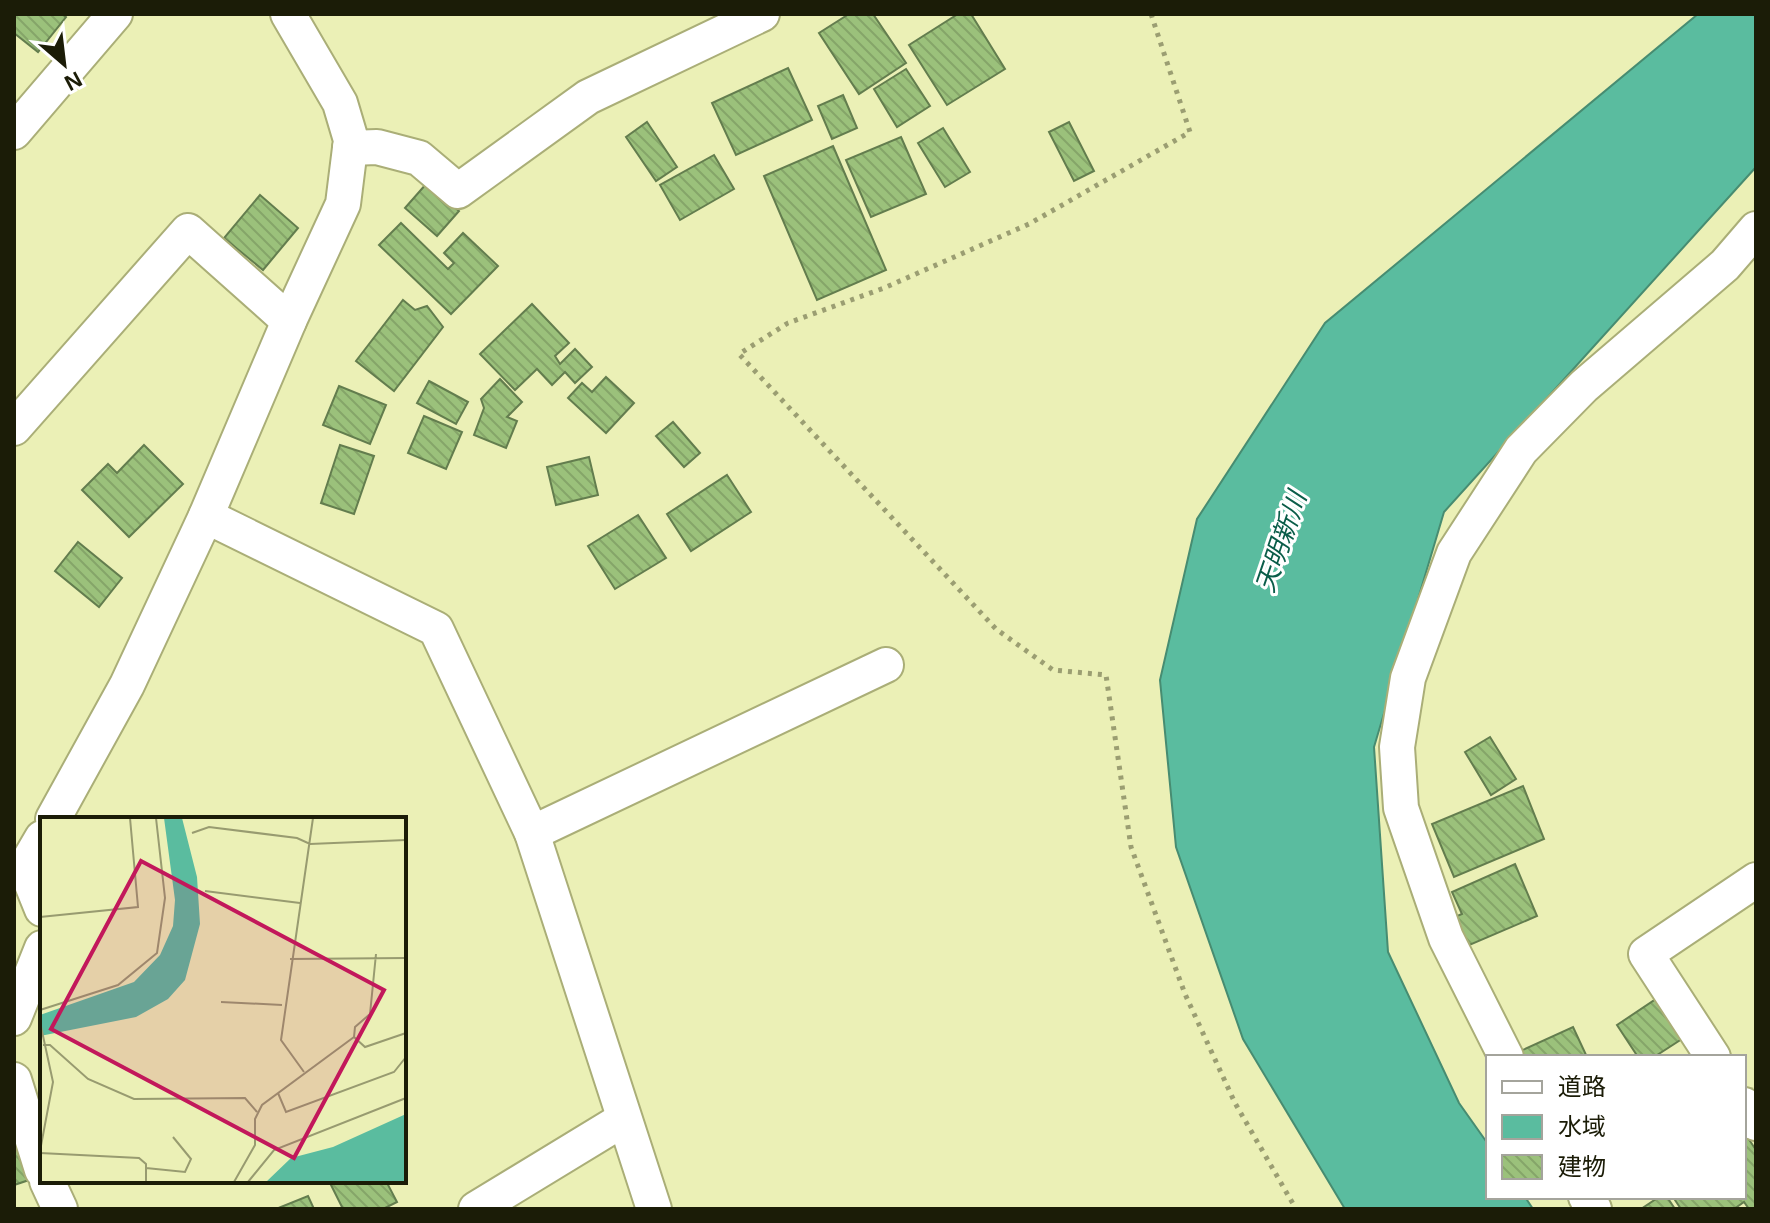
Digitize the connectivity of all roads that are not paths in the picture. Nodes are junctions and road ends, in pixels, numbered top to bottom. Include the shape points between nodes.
1 (115, 14) edge
2 (288, 14) edge
3 (762, 14) edge
4 (14, 132) edge
5 (350, 148) junction
6 (1756, 229) edge
7 (289, 321) junction
8 (14, 428) edge
9 (206, 516) junction
10 (886, 665) dead end
11 (54, 817) edge
12 (532, 833) junction
13 (27, 855) edge
14 (1756, 880) edge
15 (40, 902) edge
16 (40, 953) edge
17 (14, 1018) edge
18 (1505, 1055) edge
19 (1712, 1055) edge
20 (14, 1080) edge
21 (624, 1119) junction
22 (40, 1164) edge
23 (48, 1183) edge
24 (60, 1209) edge
25 (476, 1209) edge
26 (654, 1209) edge

1 - 4 street
2 - 5 street via 340,103
3 - 5 street via 588,97 458,191 419,158 377,147
5 - 7 street via 343,204
6 - 18 street via 1725,265 1584,386 1521,450 1454,553 1408,678 1397,747 1401,808 1446,938
7 - 8 street via 188,231
7 - 9 street
9 - 11 street via 127,685
9 - 12 street via 436,629
10 - 12 street
12 - 21 street
13 - 15 street
14 - 19 street via 1646,954
16 - 17 street
20 - 22 street
21 - 25 street
21 - 26 street
23 - 24 street

